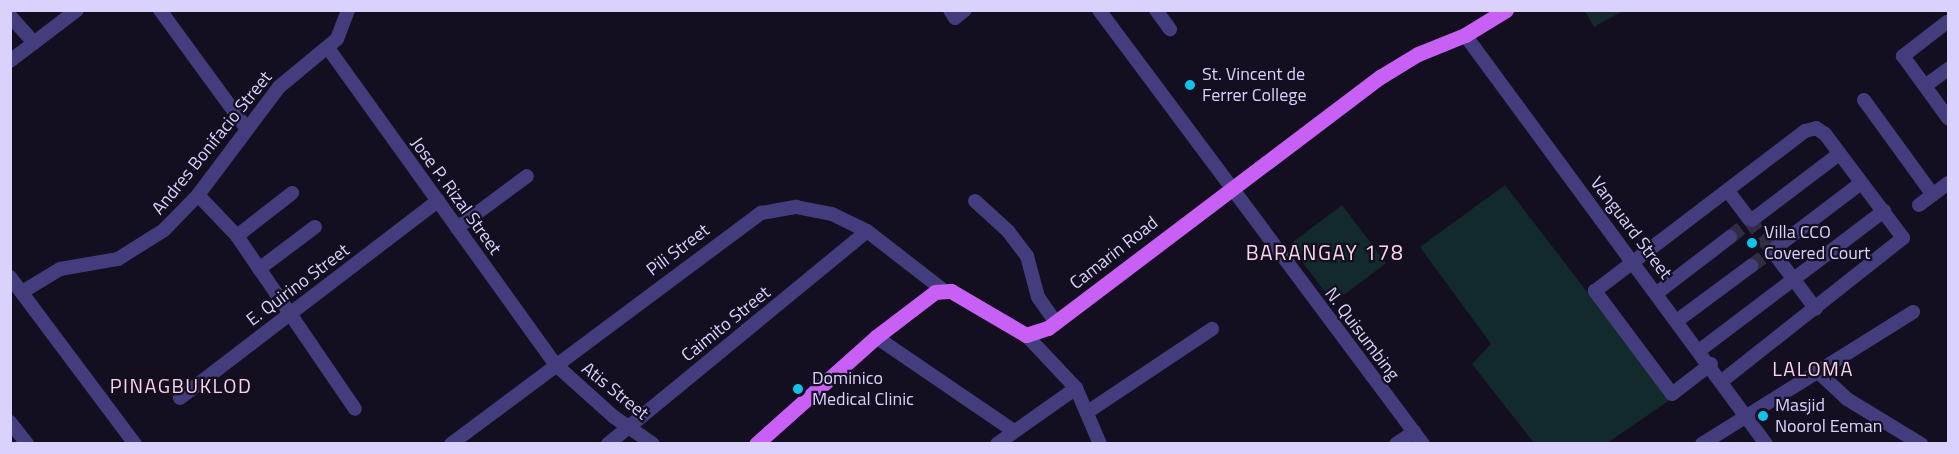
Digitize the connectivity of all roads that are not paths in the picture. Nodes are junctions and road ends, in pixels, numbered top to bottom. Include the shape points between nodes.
1 (77, 10) edge
2 (160, 10) edge
3 (348, 10) edge
4 (1099, 10) edge
5 (1156, 10) edge
6 (1506, 10) edge
7 (10, 16) edge
8 (60, 16) edge
9 (1947, 22) edge
10 (1170, 29) dead end
11 (1465, 34) junction
12 (34, 43) junction
13 (328, 48) junction
14 (10, 61) edge
15 (1948, 69) edge
16 (1925, 86) junction
17 (1864, 100) dead end
18 (1948, 118) edge
19 (246, 128) junction
20 (1839, 154) junction
21 (527, 176) dead end
22 (1862, 183) junction
23 (1948, 183) edge
24 (1230, 189) junction
25 (1728, 190) junction
26 (292, 193) dead end
27 (198, 195) junction
28 (1933, 195) junction
29 (438, 201) junction
30 (975, 201) dead end
31 (1919, 205) dead end
32 (1884, 210) junction
33 (315, 227) dead end
34 (457, 228) junction
35 (867, 231) junction
36 (237, 236) junction
37 (1730, 237) tunnel mouth
38 (1634, 262) junction
39 (1751, 266) tunnel mouth
40 (259, 269) junction
41 (10, 277) edge
42 (1794, 279) junction
43 (943, 290) junction
44 (22, 292) junction
45 (1657, 293) junction
46 (1816, 309) junction
47 (1912, 312) dead end
48 (290, 314) junction
49 (1678, 320) junction
50 (1056, 323) junction
51 (1212, 329) dead end
52 (1026, 335) junction
53 (876, 337) junction
54 (1700, 350) junction
55 (1711, 364) junction
56 (556, 365) junction
57 (1816, 370) junction
58 (1723, 380) junction
59 (1076, 388) junction
60 (180, 398) dead end
61 (355, 409) dead end
62 (1089, 411) junction
63 (1747, 412) junction
64 (10, 422) edge
65 (629, 428) junction
66 (1014, 431) junction
67 (1414, 432) junction
68 (27, 444) edge
69 (135, 444) edge
70 (451, 444) edge
71 (608, 444) edge
72 (653, 444) edge
73 (756, 444) edge
74 (997, 444) edge
75 (1100, 444) edge
76 (1396, 444) edge
77 (1423, 444) edge
78 (1702, 444) edge
79 (1767, 444) edge
80 (1921, 444) edge

1 - 8 street
2 - 19 street
3 - 13 street, Andres Bonifacio Street via 343,30
4 - 24 street, N. Quisumbing
5 - 10 street
6 - 11 main road, Camarin Road
7 - 12 street
8 - 12 street
9 - 16 street via 1903,56
11 - 24 main road, Camarin Road via 1397,66
11 - 38 street, Vanguard Street
12 - 14 street
13 - 19 street, Andres Bonifacio Street via 279,87
13 - 29 street, Jose P. Rizal Street
15 - 16 street
16 - 18 street
17 - 28 street
19 - 27 street, Andres Bonifacio Street
20 - 22 street
20 - 25 street via 1816,128 1804,131
20 - 25 street via 1751,220
21 - 34 street
22 - 32 street
22 - 42 street via 1774,250
23 - 28 street
24 - 50 main road, Camarin Road
24 - 67 street, N. Quisumbing
25 - 38 street
26 - 36 street
27 - 36 street
27 - 44 street, Andres Bonifacio Street via 164,230 135,250 101,264 60,269
28 - 31 street
29 - 34 street, Jose P. Rizal Street
29 - 48 street, E. Quirino Street
30 - 50 street via 1008,231 1027,256 1038,297
32 - 42 street
32 - 46 street via 1902,234 1902,242
33 - 40 street
34 - 56 street, Jose P. Rizal Street
35 - 43 street, Pili Street
35 - 56 street, Pili Street via 812,209 796,207 761,213
35 - 65 street, Caimito Street
36 - 40 street
37 - 45 street
38 - 45 street, Vanguard Street
38 - 55 street via 1595,292 1672,394
39 - 49 street
40 - 48 street
41 - 44 street
42 - 46 street
42 - 54 street
43 - 52 main road via 960,295
43 - 53 main road via 927,296
44 - 69 street
45 - 49 street, Vanguard Street
46 - 58 street
47 - 57 street
48 - 60 street, E. Quirino Street
48 - 61 street
49 - 54 street, Vanguard Street
50 - 52 main road, Camarin Road
51 - 62 street
52 - 59 street
53 - 66 street
53 - 73 main road
54 - 55 street, Vanguard Street
55 - 58 street, Vanguard Street
56 - 65 street, Atis Street
56 - 70 street, Pili Street
57 - 63 street
57 - 80 street via 1847,399
58 - 63 street, Vanguard Street
59 - 62 street
59 - 66 street
62 - 75 street
63 - 78 street
63 - 79 street, Vanguard Street
64 - 68 street
65 - 71 street, Caimito Street
65 - 72 street, Atis Street
66 - 74 street
67 - 76 street
67 - 77 street, N. Quisumbing

